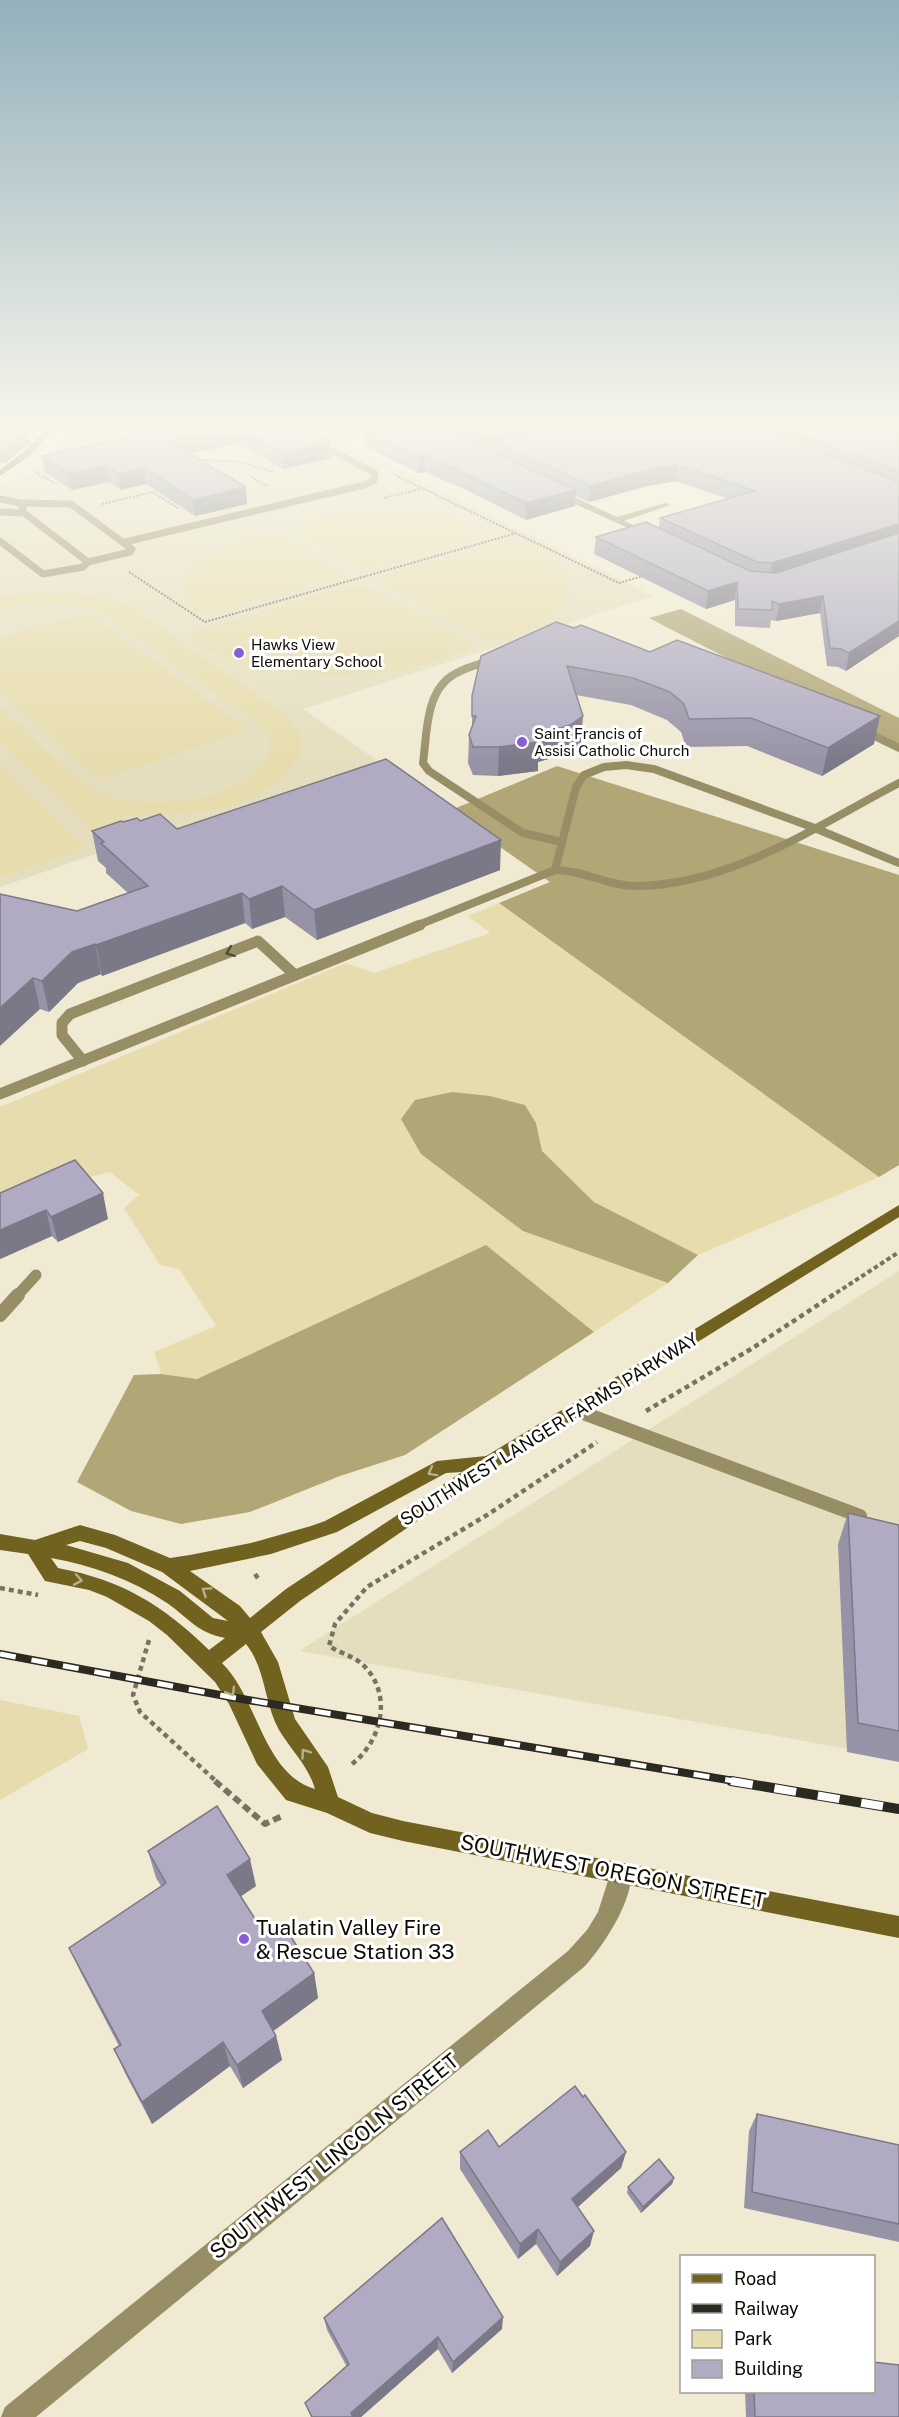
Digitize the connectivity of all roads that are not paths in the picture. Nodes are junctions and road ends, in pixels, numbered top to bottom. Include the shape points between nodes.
1 (56, 538) edge
2 (119, 538) edge
3 (143, 538) edge
4 (0, 542) edge
5 (125, 542) junction
6 (88, 562) junction
7 (501, 657) edge
8 (849, 723) edge
9 (899, 748) edge
10 (899, 783) edge
11 (812, 827) junction
12 (562, 842) junction
13 (899, 863) edge
14 (555, 870) junction
15 (295, 975) junction
16 (83, 1060) junction
17 (0, 1094) edge
18 (899, 1210) edge
19 (36, 1275) dead end
20 (0, 1315) edge
21 (575, 1410) junction
22 (489, 1463) junction
23 (860, 1516) edge
24 (0, 1542) edge
25 (34, 1548) junction
26 (169, 1566) junction
27 (249, 1630) junction
28 (209, 1662) junction
29 (330, 1804) junction
30 (621, 1873) junction
31 (899, 1927) edge
32 (15, 2417) edge

1 - 6 lane
2 - 5 lane
3 - 5 lane
4 - 6 lane via 43,574 83,567
5 - 6 lane via 132,549 130,552
7 - 12 lane via 446,679 433,700 423,763 429,771 523,833
8 - 9 lane
10 - 11 lane
11 - 12 lane via 654,769 626,765 604,767 584,775 576,787
11 - 13 lane
11 - 14 lane via 750,861 693,880 635,886
12 - 14 lane
14 - 15 lane
15 - 16 lane
15 -> 16 lane via 258,941 70,1014 62,1023 62,1035
16 - 17 lane
18 - 21 main road, SOUTHWEST LANGER FARMS PARKWAY
19 - 20 lane
21 - 22 main road, SOUTHWEST LANGER FARMS PARKWAY
21 - 23 lane
22 -> 26 main road via 443,1466 311,1534 250,1552
22 - 27 main road, SOUTHWEST LANGER FARMS PARKWAY via 292,1595
24 - 25 main road
25 - 26 main road via 80,1533
25 - 27 main road via 121,1569 173,1598 208,1625
25 -> 28 main road, SOUTHWEST OREGON STREET via 52,1575 89,1581 135,1601 174,1629
27 -> 26 main road via 214,1596
27 - 28 main road, SOUTHWEST LANGER FARMS PARKWAY
29 -> 27 main road via 321,1774 286,1723 268,1662
28 -> 29 main road, SOUTHWEST OREGON STREET via 236,1698 264,1757 293,1793
29 - 30 main road, SOUTHWEST OREGON STREET via 370,1823
30 - 31 main road, SOUTHWEST OREGON STREET
30 - 32 street, SOUTHWEST LINCOLN STREET via 607,1922 576,1959

